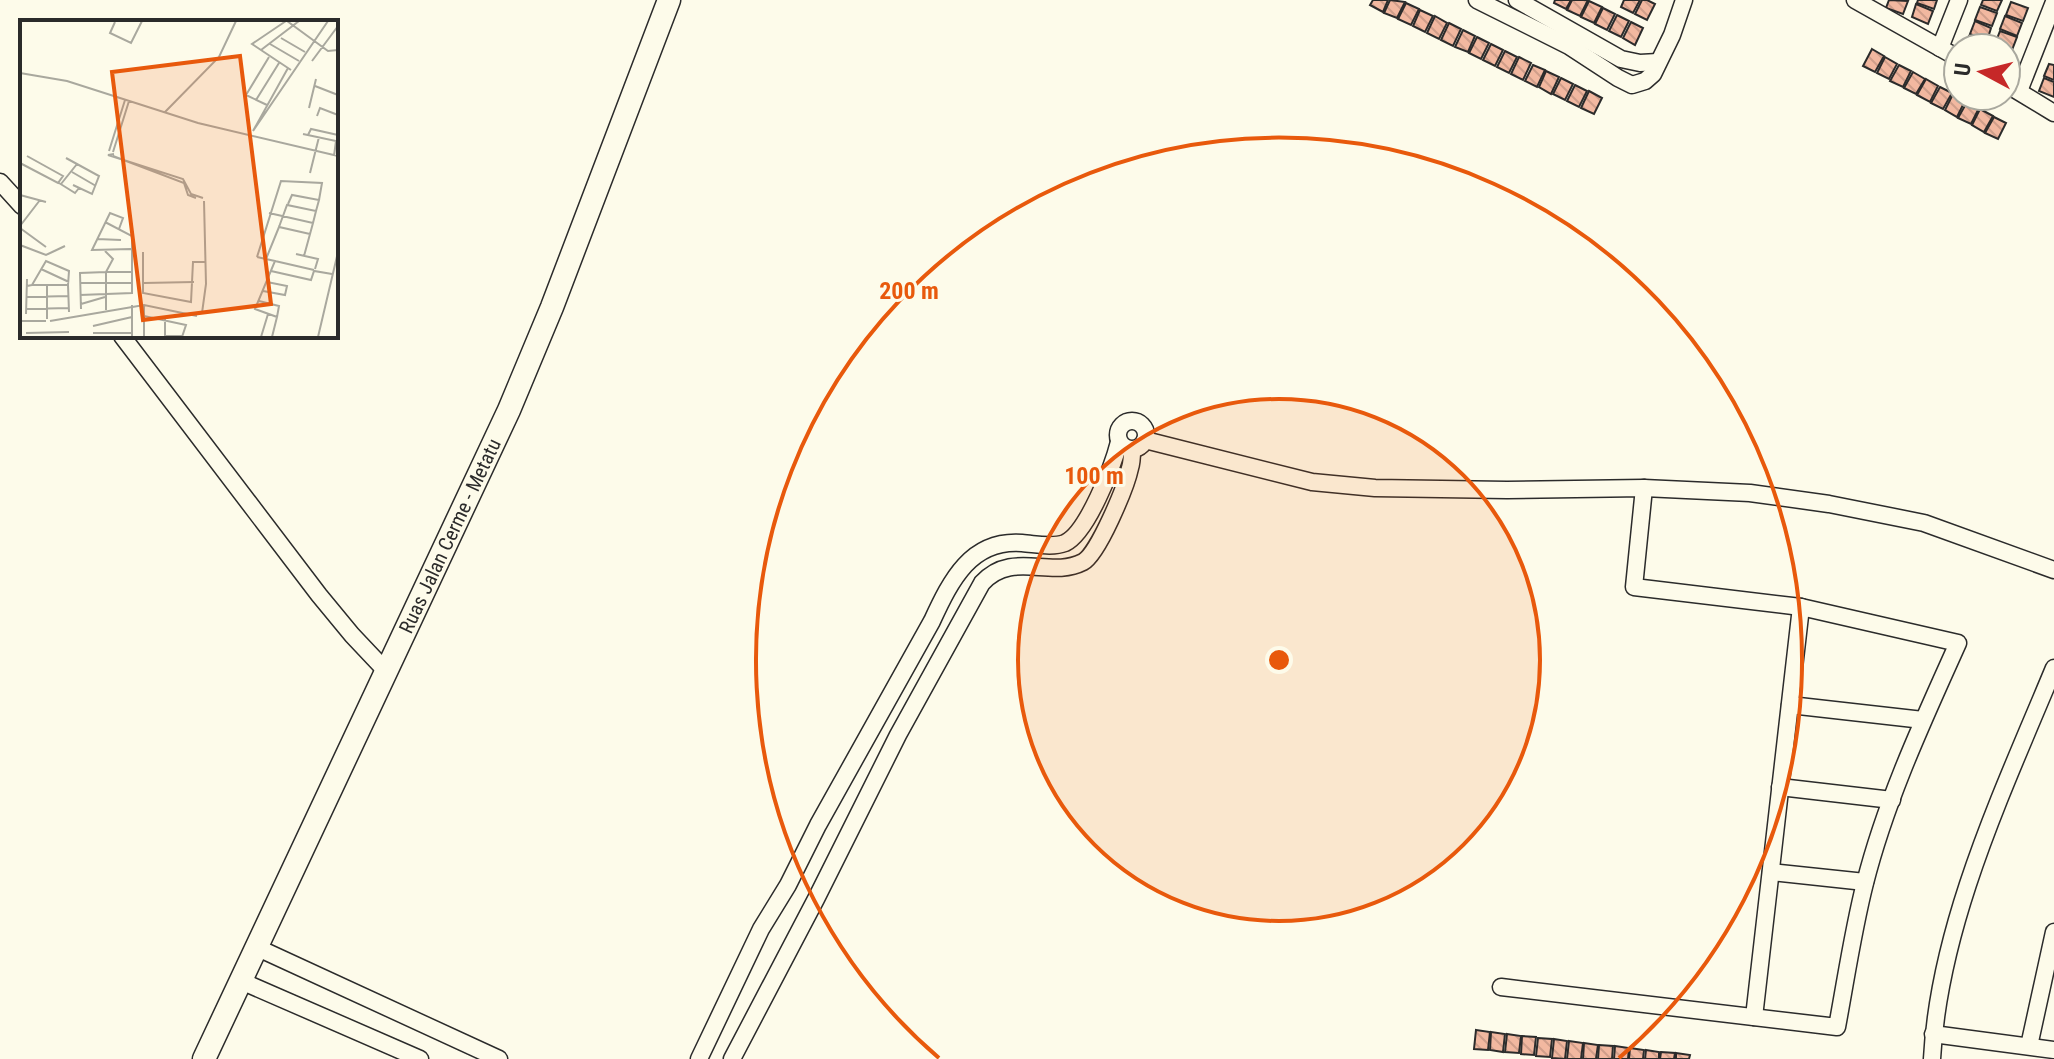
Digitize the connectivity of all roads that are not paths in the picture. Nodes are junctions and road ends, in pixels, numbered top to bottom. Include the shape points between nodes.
1 (669, 0) edge
2 (1477, 0) edge
3 (1517, 0) edge
4 (1684, 0) edge
5 (1855, 0) edge
6 (1959, 0) edge
7 (2054, 2) edge
8 (1872, 4) edge
9 (1940, 48) joint
10 (1658, 62) junction
11 (2022, 67) edge
12 (2022, 93) edge
13 (2054, 113) edge
14 (0, 182) edge
15 (20, 204) edge
16 (124, 338) edge
17 (1132, 444) junction
18 (1644, 488) junction
19 (2054, 570) edge
20 (1801, 607) junction
21 (2054, 668) edge
22 (386, 671) junction
23 (1790, 705) junction
24 (1923, 720) junction
25 (1780, 787) junction
26 (1892, 800) junction
27 (1771, 872) junction
28 (1865, 882) junction
29 (788, 885) junction
30 (816, 899) junction
31 (2054, 932) edge
32 (258, 948) junction
33 (2051, 961) edge
34 (241, 981) junction
35 (1501, 987) dead end
36 (1754, 1017) junction
37 (1933, 1034) junction
38 (2029, 1046) junction
39 (2054, 1050) edge
40 (470, 1052) edge
41 (204, 1059) edge
42 (420, 1059) edge
43 (499, 1059) edge
44 (699, 1059) edge
45 (732, 1059) edge
46 (1932, 1059) edge

1 - 22 main road, Ruas Jalan Cerme - Metatu via 509,410
2 - 10 street via 1632,85 1653,74
3 - 10 street via 1621,59
4 - 10 street
5 - 8 street
6 - 9 street
7 - 11 street
8 - 9 street
12 - 13 street
14 - 15 street
16 - 22 street via 319,595
17 - 18 street via 1312,482 1375,488
17 - 29 street via 1114,460 1074,537 1061,545 991,546 975,555 949,586
17 - 30 street via 1130,468 1095,551 1083,562 1062,568 1007,567 982,583
18 - 19 street via 1750,493 1911,520
18 - 20 street via 1634,587
20 - 23 street
20 - 24 street via 1958,643
21 - 37 street via 1984,839 1948,950
22 - 32 main road, Ruas Jalan Cerme - Metatu
23 - 24 street
23 - 25 street
24 - 26 street
25 - 26 street
25 - 27 street
26 - 28 street
27 - 28 street
27 - 36 street
28 - 36 street via 1837,1027
29 - 30 street
29 - 44 street via 761,929
30 - 45 street
31 - 33 street
32 - 34 main road, Ruas Jalan Cerme - Metatu
32 - 40 street
33 - 38 street
34 - 41 main road, Ruas Jalan Cerme - Metatu
34 - 42 street
35 - 36 street
37 - 38 street
37 - 46 street
38 - 39 street
40 - 43 street

